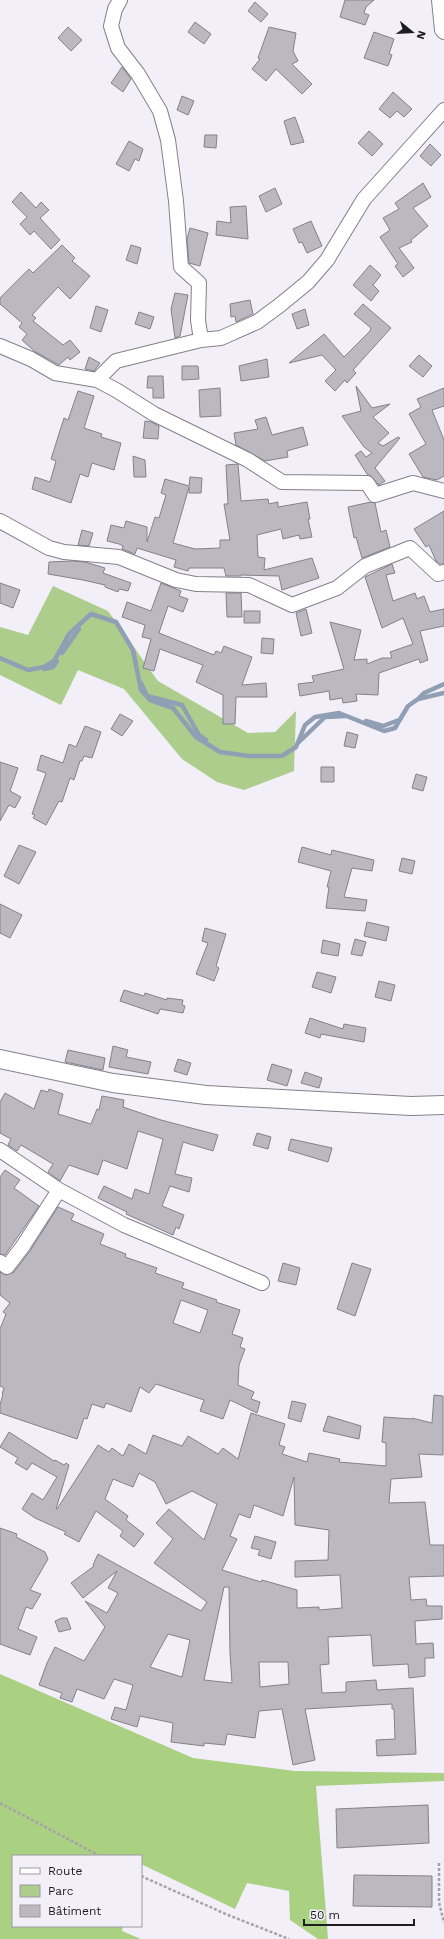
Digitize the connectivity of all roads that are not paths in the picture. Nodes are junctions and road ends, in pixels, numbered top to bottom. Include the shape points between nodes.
1 (120, 0) edge
2 (439, 0) edge
3 (444, 32) edge
4 (444, 110) edge
5 (201, 340) junction
6 (0, 346) edge
7 (97, 380) junction
8 (444, 491) edge
9 (0, 521) edge
10 (444, 572) edge
11 (0, 1059) edge
12 (444, 1105) edge
13 (0, 1150) edge
14 (59, 1190) junction
15 (0, 1262) edge
16 (262, 1283) dead end

1 - 5 street via 111,26 118,48 138,74 160,111 168,140 181,267 199,283 198,320
2 - 3 street
4 - 5 street via 364,199 326,260 308,282 257,322 221,338
5 - 7 street via 116,361
6 - 7 street via 55,373
7 - 8 street via 154,414 248,460 282,482 367,483 375,495 413,483
9 - 10 street via 49,548 119,558 176,580 196,584 249,585 292,605 337,588 365,566 410,548 438,574
11 - 12 street via 113,1083 206,1096 403,1106
13 - 14 street
14 - 15 street via 7,1267
14 - 16 street via 124,1225

